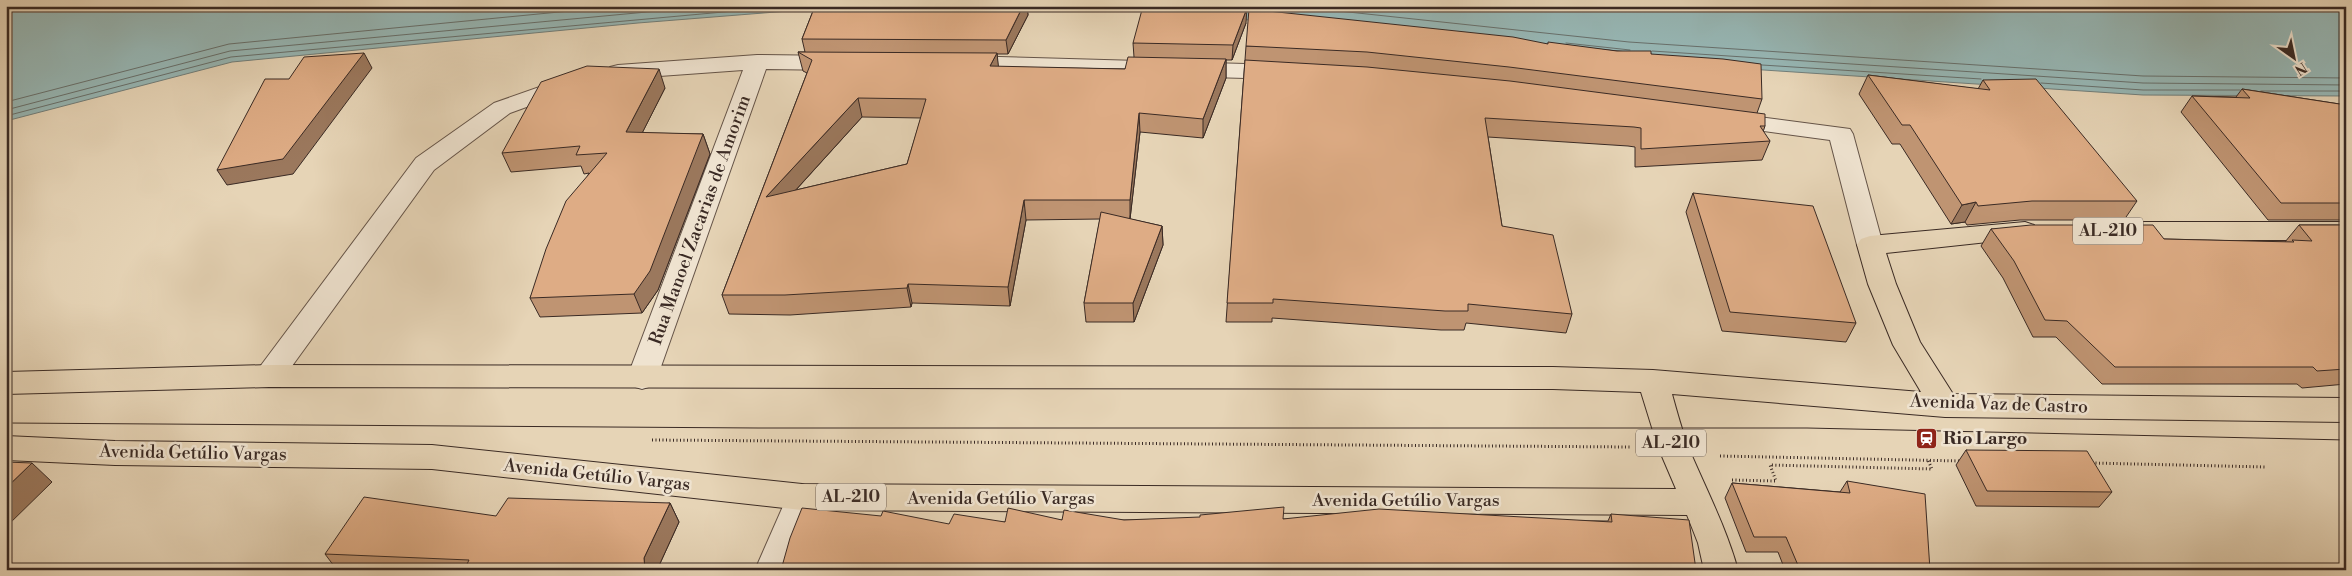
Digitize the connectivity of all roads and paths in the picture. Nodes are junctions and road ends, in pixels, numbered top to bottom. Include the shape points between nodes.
1 (757, 62) junction
2 (855, 63) edge
3 (944, 63) edge
4 (1306, 73) edge
5 (1703, 116) edge
6 (2050, 231) edge
7 (2099, 231) edge
8 (2346, 231) edge
9 (1870, 245) junction
10 (269, 376) junction
11 (642, 378) junction
12 (1653, 381) junction
13 (6, 383) edge
14 (1945, 405) junction
15 (2346, 410) edge
16 (648, 440) dead end
17 (1673, 447) junction
18 (6, 448) edge
19 (1716, 456) dead end
20 (1928, 460) junction
21 (1968, 461) edge
22 (2087, 463) edge
23 (2266, 466) dead end
24 (1693, 491) junction
25 (802, 496) junction
26 (772, 570) edge
27 (1721, 570) edge

1 - 2 street
1 - 10 street via 595,75 502,108 425,164
1 - 11 street, Rua Manoel Zacarias de Amorim
3 - 4 street
5 - 9 street via 1841,134
6 - 9 main road, AL-210
7 - 8 main road, AL-210
9 - 14 main road via 1907,345
10 - 11 main road
10 - 13 main road
11 - 12 main road via 1375,377
12 - 14 main road, Avenida Vaz de Castro
12 - 17 main road, AL-210
14 - 15 main road, Avenida Vaz de Castro
16 - 17 path
17 - 24 main road, AL-210
18 - 25 main road, Avenida Getúlio Vargas / AL-210 via 115,453 432,457
19 - 20 path
20 - 21 path
20 - 24 path via 1932,469 1770,465 1776,481
22 - 23 path
24 - 25 main road, Avenida Getúlio Vargas / AL-210
24 - 27 main road
25 - 26 street

